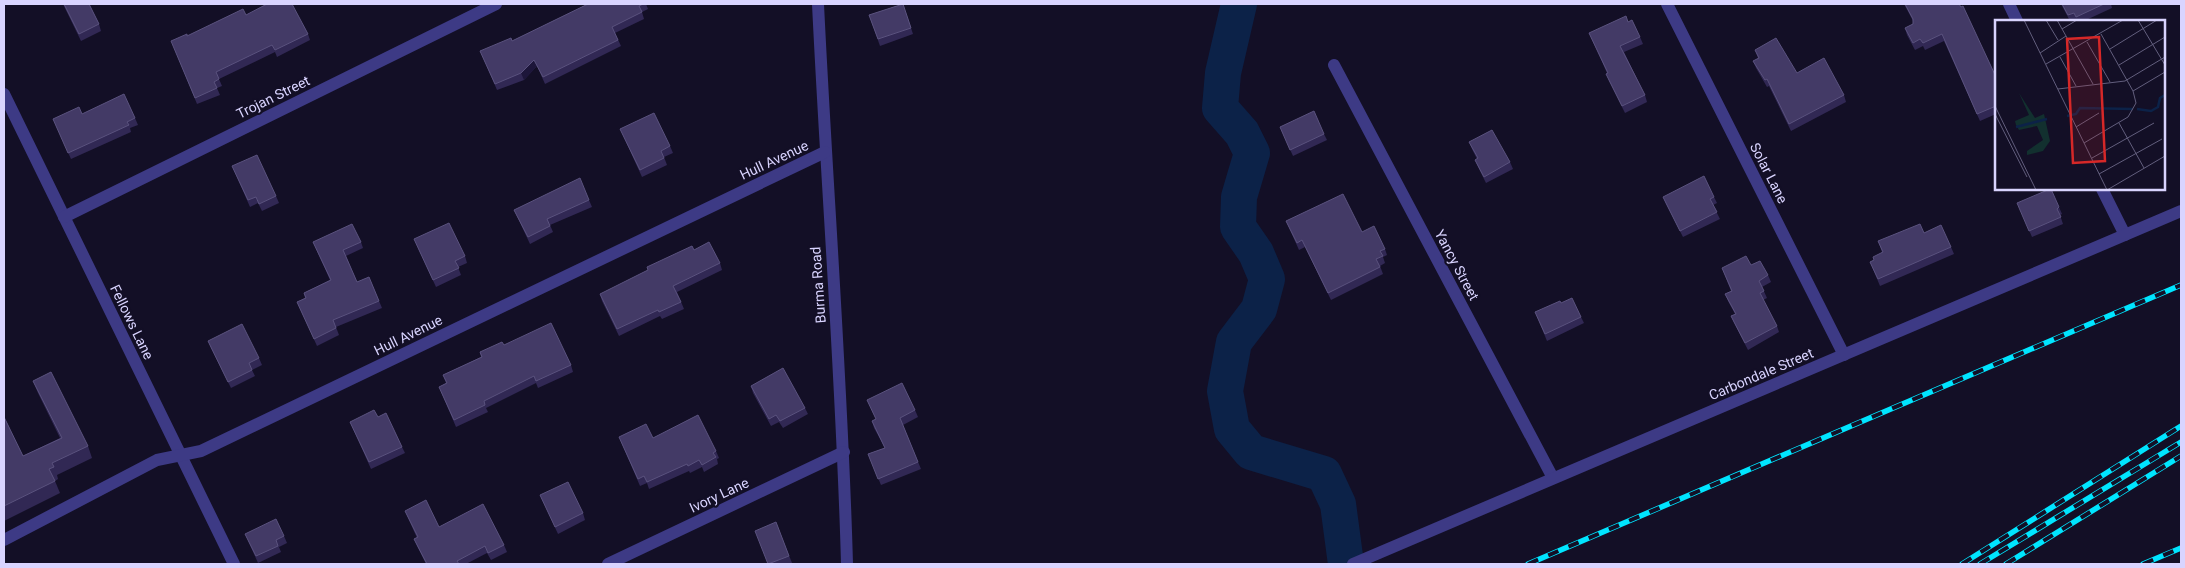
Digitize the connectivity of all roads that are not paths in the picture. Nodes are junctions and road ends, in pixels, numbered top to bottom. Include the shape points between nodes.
1 (496, 4) edge
2 (818, 4) edge
3 (1667, 4) edge
4 (2008, 4) edge
5 (2016, 20) edge
6 (1334, 65) dead end
7 (4, 94) edge
8 (825, 152) junction
9 (2102, 190) edge
10 (2181, 212) edge
11 (64, 217) junction
12 (2125, 235) junction
13 (1844, 355) junction
14 (844, 452) junction
15 (180, 456) junction
16 (1553, 478) junction
17 (4, 540) edge
18 (234, 564) edge
19 (608, 564) edge
20 (847, 564) edge
21 (1353, 564) edge

1 - 11 street, Trojan Street
2 - 8 street, Burma Road
3 - 13 street, Solar Lane
4 - 5 street
6 - 16 street, Yancy Street
7 - 11 street, Fellows Lane
8 - 14 street, Burma Road
8 - 15 street, Hull Avenue via 201,451
9 - 12 street
10 - 12 street, Carbondale Street
11 - 15 street, Fellows Lane
12 - 13 street, Carbondale Street
13 - 16 street, Carbondale Street
14 - 19 street, Ivory Lane
14 - 20 street, Burma Road
15 - 17 street, Hull Avenue via 157,460
15 - 18 street, Fellows Lane
16 - 21 street, Carbondale Street

